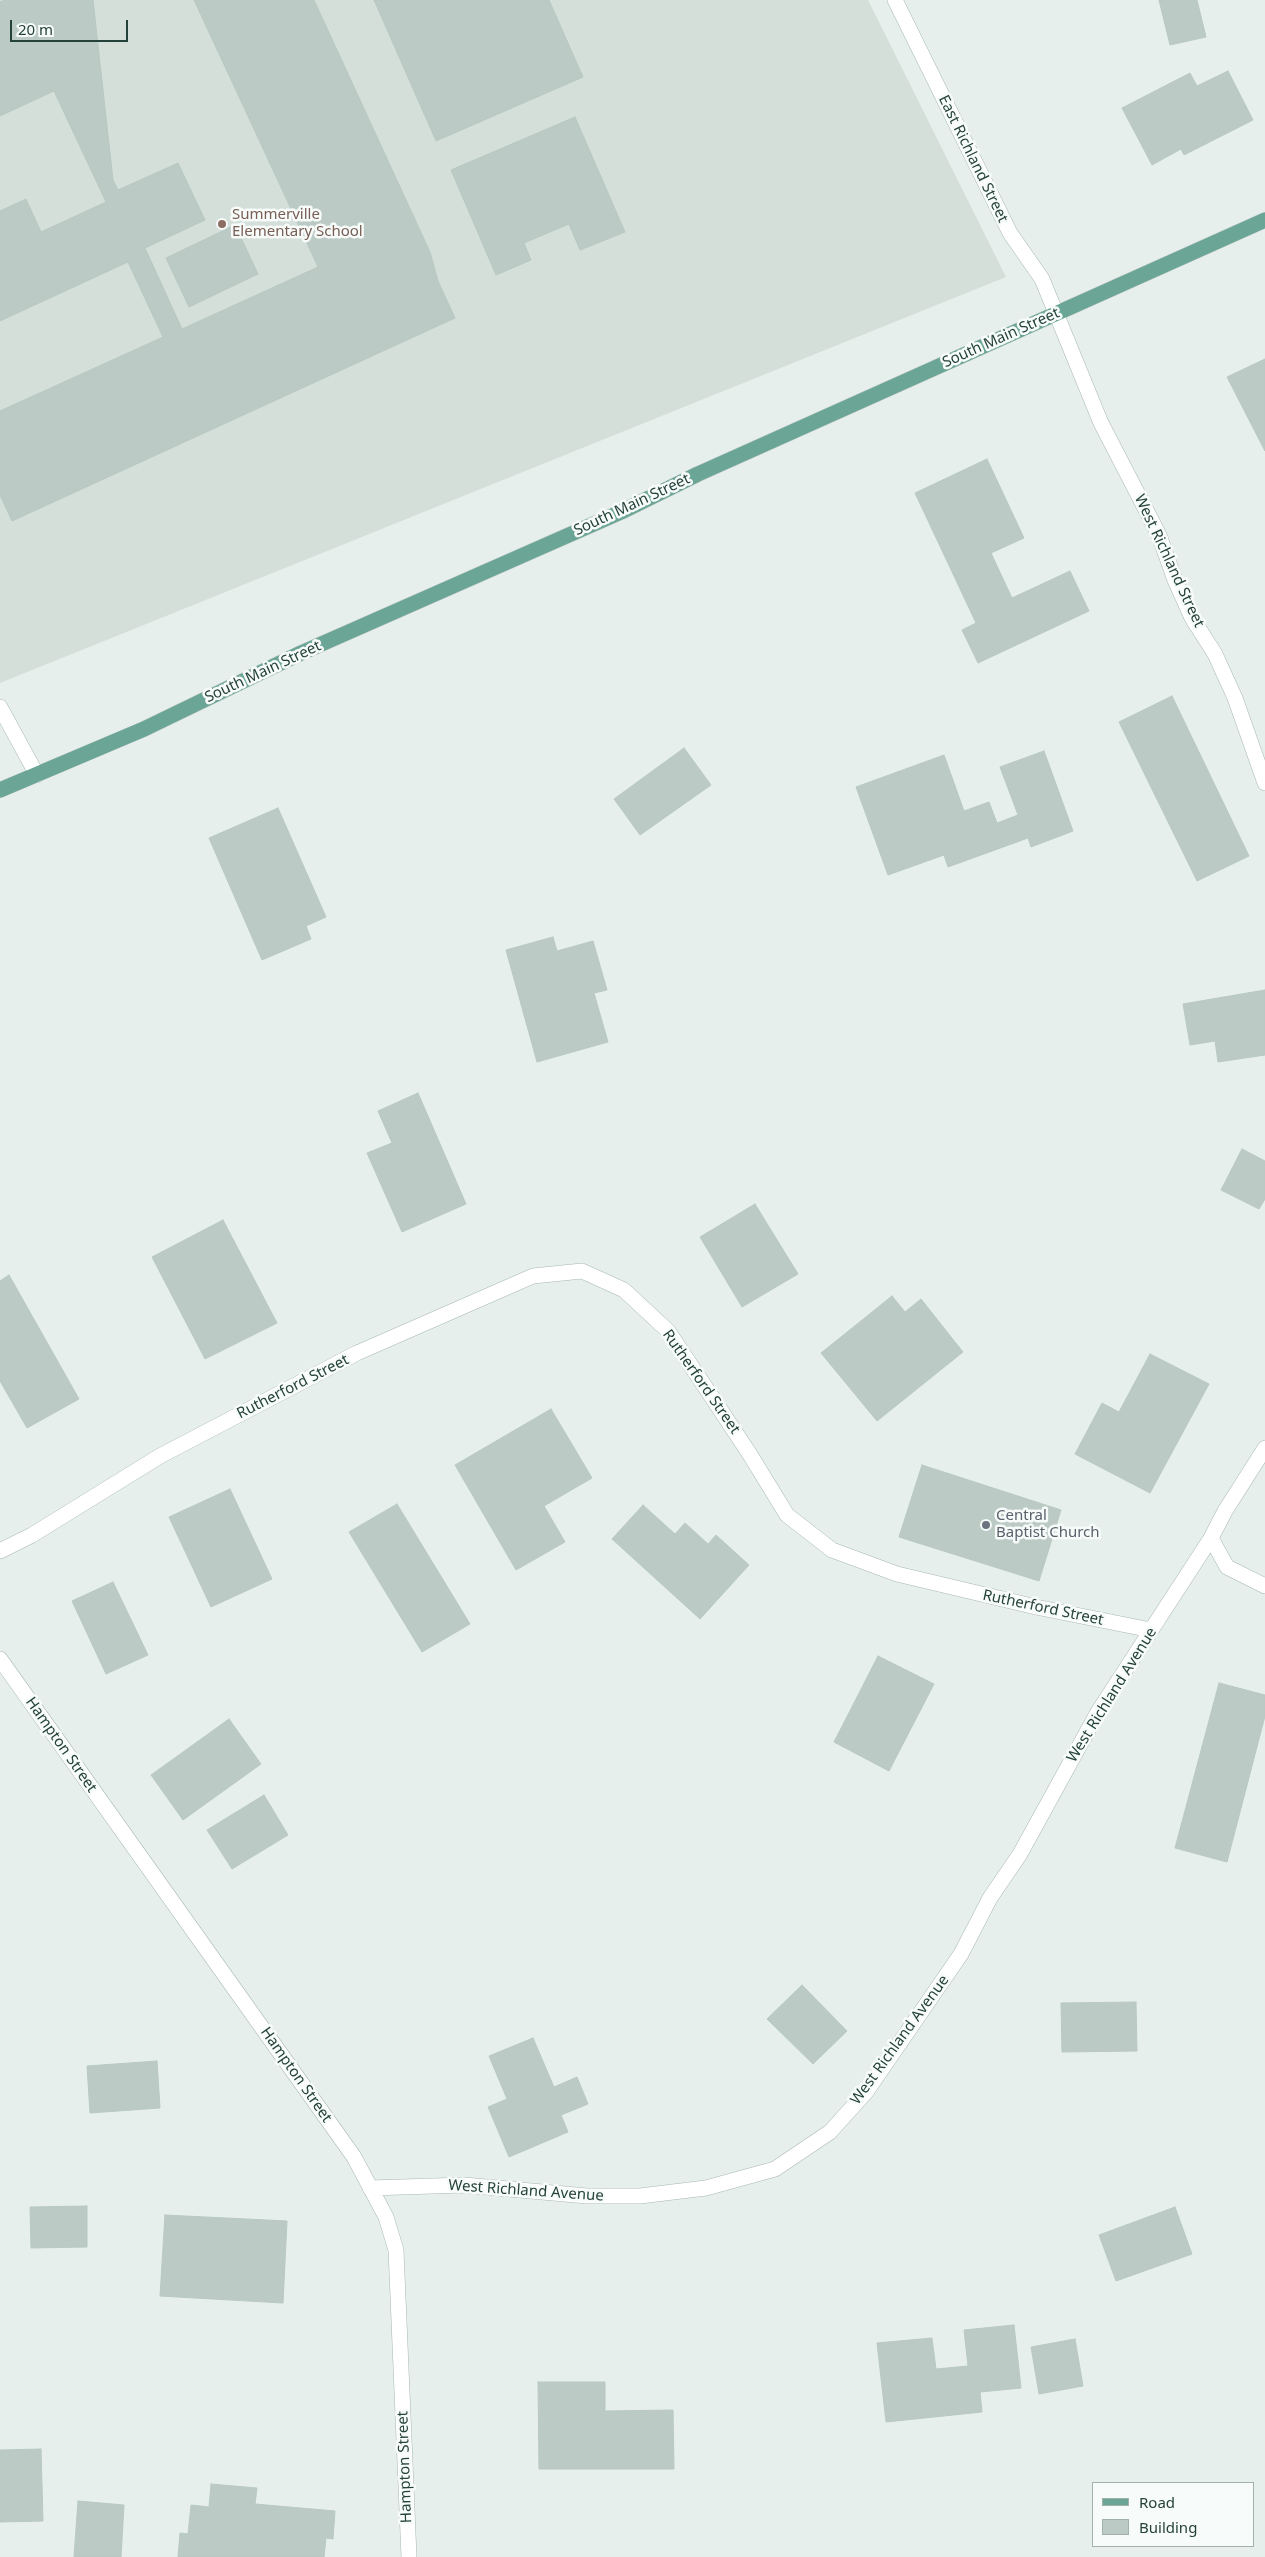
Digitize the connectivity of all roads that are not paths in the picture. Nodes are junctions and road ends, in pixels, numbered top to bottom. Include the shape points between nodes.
1 (895, 0) edge
2 (1265, 220) edge
3 (1056, 314) junction
4 (0, 707) edge
5 (36, 775) junction
6 (1265, 783) edge
7 (0, 790) edge
8 (1265, 1448) edge
9 (1211, 1538) junction
10 (0, 1551) edge
11 (1265, 1586) edge
12 (1151, 1630) junction
13 (0, 1658) edge
14 (370, 2188) junction
15 (409, 2557) edge

1 - 3 street, East Richland Street via 1010,233 1042,279
2 - 3 main road, South Main Street
3 - 5 main road, South Main Street via 301,653 144,729
3 - 6 street, West Richland Street via 1102,424 1160,535 1189,611 1215,654
4 - 5 street
5 - 7 main road, South Main Street
8 - 9 street
9 - 11 street via 1227,1568
9 - 12 street, West Richland Avenue
10 - 12 street, Rutherford Street via 32,1535 160,1456 357,1353 533,1276 582,1271 624,1290 668,1331 787,1516 832,1550 898,1574 1036,1608
12 - 14 street, West Richland Avenue via 1098,1712 961,1954 866,2092 830,2132 775,2169 706,2188 649,2195 587,2196 464,2185
13 - 14 street, Hampton Street via 354,2156
14 - 15 street, Hampton Street via 386,2217 396,2250

